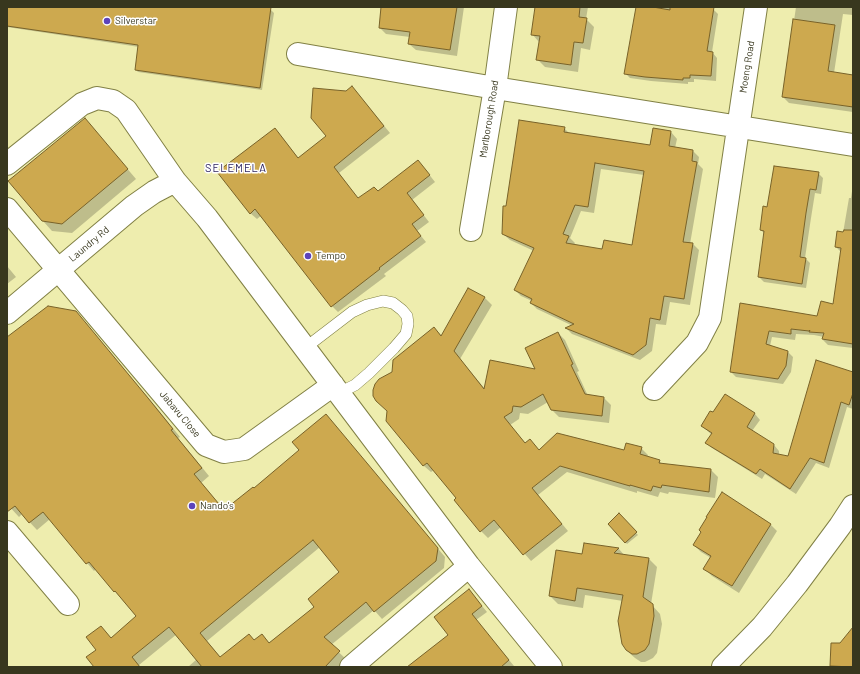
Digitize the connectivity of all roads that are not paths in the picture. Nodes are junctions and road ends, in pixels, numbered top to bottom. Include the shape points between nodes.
1 (506, 7) edge
2 (756, 7) edge
3 (298, 54) dead end
4 (495, 88) junction
5 (738, 127) junction
6 (853, 145) edge
7 (7, 164) edge
8 (175, 181) junction
9 (7, 209) edge
10 (471, 230) dead end
11 (58, 270) junction
12 (7, 313) edge
13 (305, 348) junction
14 (336, 389) junction
15 (654, 389) dead end
16 (853, 506) edge
17 (7, 532) edge
18 (469, 566) junction
19 (68, 604) dead end
20 (351, 667) edge
21 (551, 667) edge
22 (723, 667) edge

1 - 4 street, Marlborough Road
2 - 5 street, Moeng Road
3 - 4 street
4 - 5 street
4 - 10 street, Marlborough Road
5 - 6 street
5 - 15 street, Moeng Road via 710,318 697,343
7 - 8 street via 82,104 97,98 113,101 126,110
8 - 11 street, Laundry Rd via 134,206
8 - 13 street via 207,218
9 - 11 street, Jabavu Close
11 - 12 street, Laundry Rd
11 - 14 street, Jabavu Close via 206,445 224,452 244,449
13 - 14 street
13 - 14 lane via 352,312 367,305 383,301 393,303 407,316 406,334 394,348 355,385
14 - 18 street
16 - 22 street via 797,584 762,627
17 - 19 street
18 - 20 street
18 - 21 street

